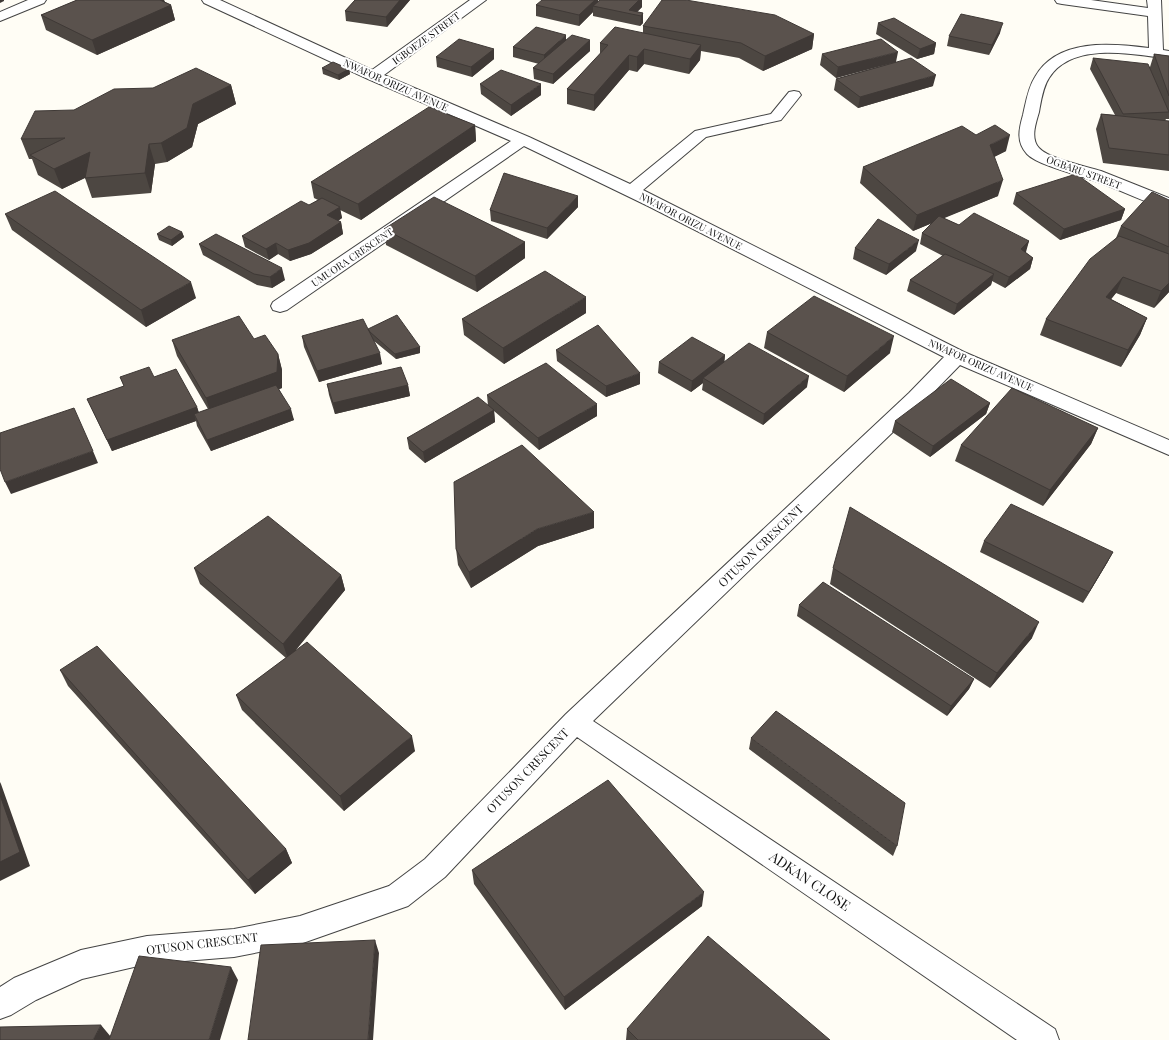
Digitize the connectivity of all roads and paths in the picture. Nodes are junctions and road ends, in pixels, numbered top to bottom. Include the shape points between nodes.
1 (39, 0) edge
2 (209, 0) edge
3 (479, 0) edge
4 (1062, 0) edge
5 (1154, 6) edge
6 (0, 17) edge
7 (1163, 54) edge
8 (373, 76) junction
9 (794, 94) dead end
10 (523, 140) junction
11 (632, 191) junction
12 (1169, 204) edge
13 (280, 306) dead end
14 (957, 356) junction
15 (1169, 448) edge
16 (575, 722) junction
17 (0, 1004) edge
18 (1044, 1040) edge

1 - 6 street
2 - 8 street, NWAFOR ORIZU AVENUE
3 - 8 street, IGBOEZE STREET
4 - 5 street
5 - 7 street, OGBARU STREET
7 - 12 street, OGBARU STREET via 1123,48 1100,49 1070,54 1055,62 1042,76 1032,104 1026,136 1027,144 1034,153 1044,158 1083,170
8 - 10 street, NWAFOR ORIZU AVENUE
9 - 11 street via 776,117 702,134
10 - 11 street, NWAFOR ORIZU AVENUE
10 - 13 street, UMUORA CRESCENT
11 - 14 street, NWAFOR ORIZU AVENUE
14 - 15 street, NWAFOR ORIZU AVENUE
14 - 16 street, OTUSON CRESCENT via 910,404
16 - 17 street, OTUSON CRESCENT via 435,868 398,896 300,930 234,943 147,950 81,965 25,989
16 - 18 street, ADKAN CLOSE

